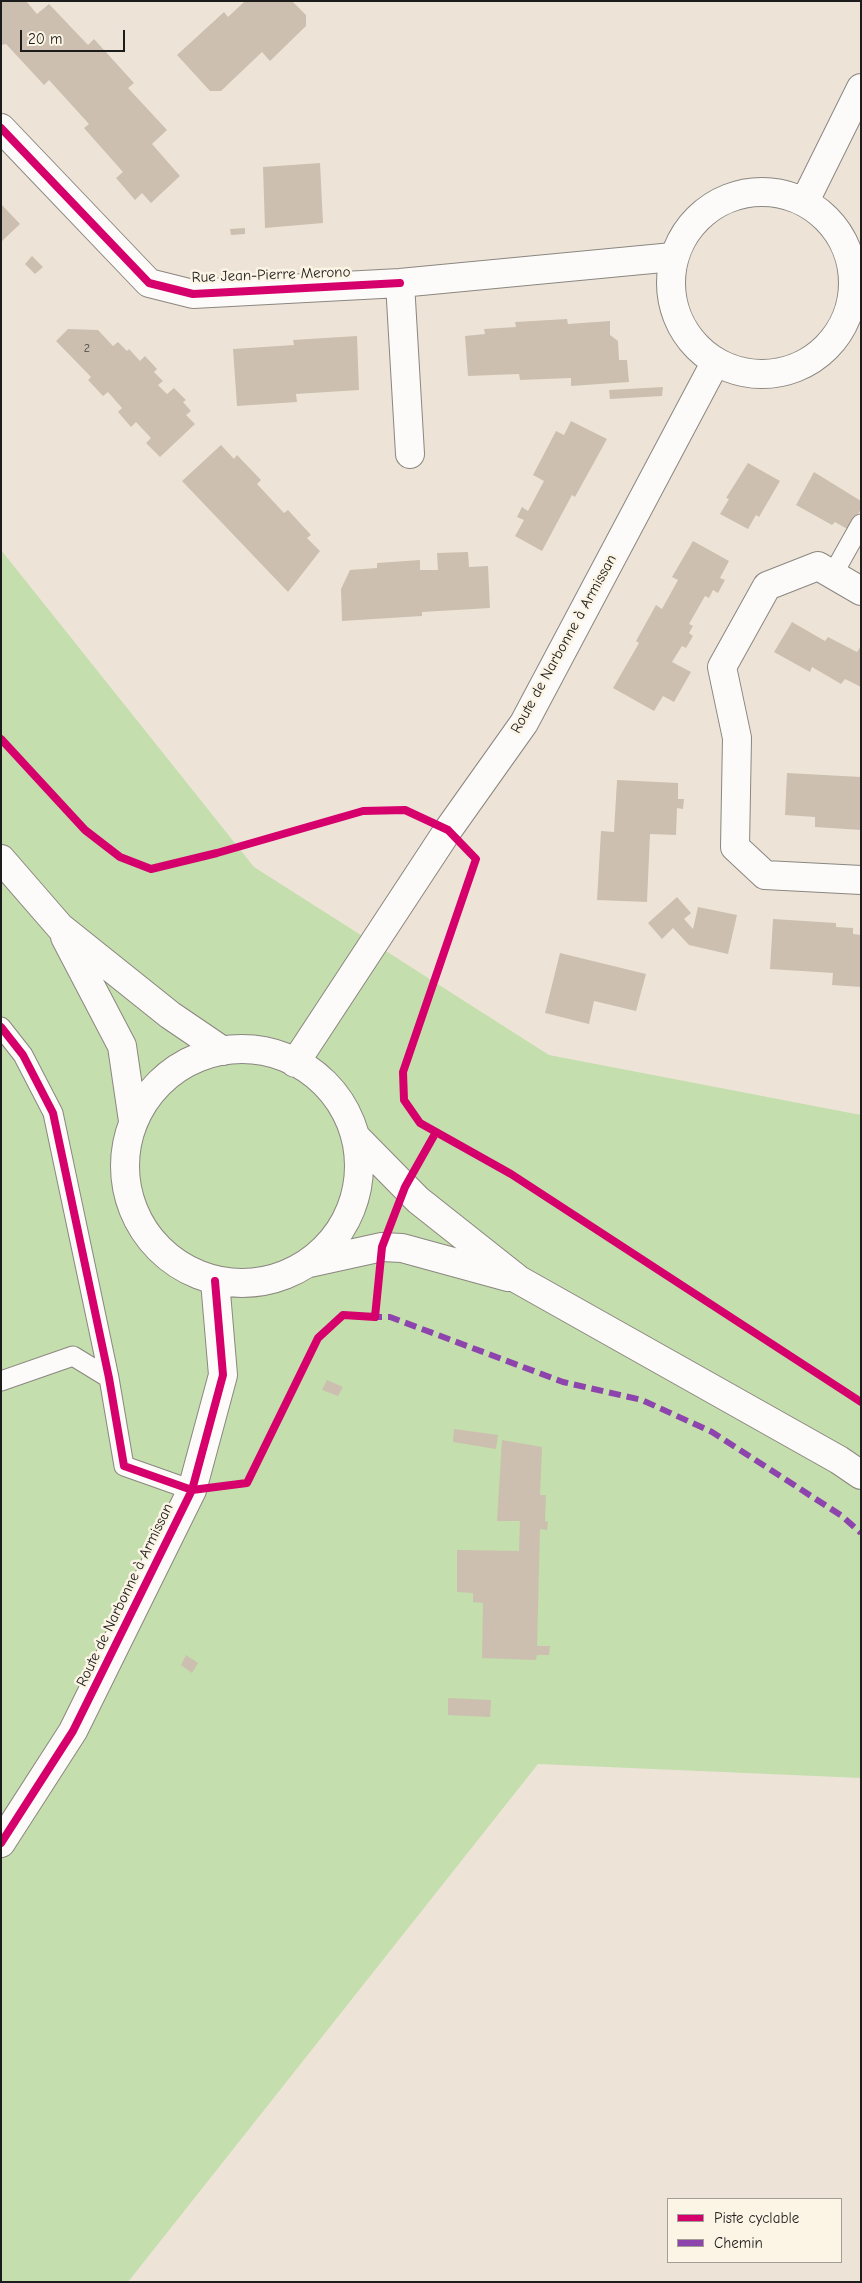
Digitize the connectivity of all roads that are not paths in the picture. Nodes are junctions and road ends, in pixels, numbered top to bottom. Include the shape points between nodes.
1 (861, 88) edge
2 (1, 128) edge
3 (805, 201) junction
4 (673, 257) junction
5 (400, 283) junction
6 (854, 320) edge
7 (715, 363) junction
8 (410, 454) dead end
9 (861, 524) edge
10 (832, 574) junction
11 (861, 591) edge
12 (1, 859) edge
13 (861, 880) edge
14 (60, 927) junction
15 (1, 1027) edge
16 (223, 1050) junction
17 (295, 1063) junction
18 (133, 1121) junction
19 (355, 1136) junction
20 (309, 1263) junction
21 (519, 1280) junction
22 (215, 1281) junction
23 (108, 1378) junction
24 (1, 1381) edge
25 (861, 1475) edge
26 (192, 1490) junction
27 (1, 1843) edge

1 - 3 street
2 - 5 street, Rue Jean-Pierre Merono via 149,283 193,294
3 - 4 street via 773,191 731,196 694,220
3 - 6 street via 834,225 852,259
4 - 5 street, Rue Jean-Pierre Merono
4 - 7 street via 669,284 674,314 691,342
5 - 8 street
6 - 7 street via 826,351 794,370 753,375
7 - 17 street, Route de Narbonne à Armissan via 524,723 448,830
9 - 10 lane
10 - 11 street
10 - 13 street via 818,566 767,586 722,667 737,738 735,847 764,875
12 - 14 street
14 - 16 street via 170,1016
14 - 18 street via 122,1046
15 - 23 lane via 23,1055 53,1113
16 - 17 street via 250,1049
16 - 18 street via 186,1063 154,1087
17 - 19 street via 315,1074 338,1100
18 - 22 street via 124,1165 126,1192 139,1225 171,1262
19 - 20 street via 359,1171 352,1206 335,1238
19 - 21 street via 418,1200
20 - 21 street via 382,1247 402,1248
20 - 22 street via 280,1278 248,1284
21 - 25 street
22 - 26 street, Route de Narbonne à Armissan via 223,1375
23 - 24 lane via 73,1356
23 - 26 lane via 124,1466
26 - 27 street, Route de Narbonne à Armissan via 73,1732

